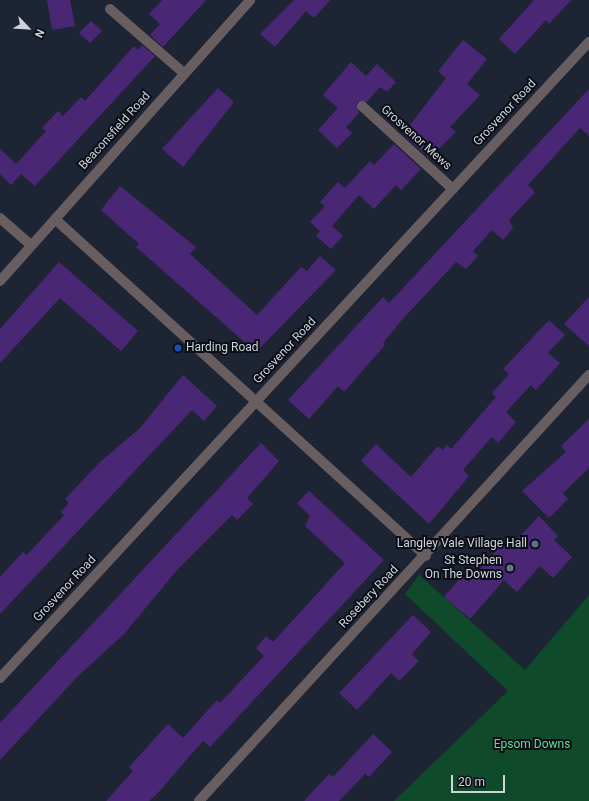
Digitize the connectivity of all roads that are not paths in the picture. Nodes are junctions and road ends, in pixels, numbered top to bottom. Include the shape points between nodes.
1 (250, 0) edge
2 (110, 9) dead end
3 (589, 42) edge
4 (184, 73) junction
5 (362, 106) dead end
6 (453, 189) junction
7 (0, 218) edge
8 (55, 219) junction
9 (31, 245) junction
10 (0, 281) edge
11 (589, 375) edge
12 (257, 401) junction
13 (426, 556) junction
14 (0, 678) edge
15 (199, 801) edge

1 - 4 street, Beaconsfield Road
2 - 4 street
3 - 6 street, Grosvenor Road
4 - 8 street, Beaconsfield Road
5 - 6 street, Grosvenor Mews
6 - 12 street, Grosvenor Road
7 - 9 street
8 - 9 street, Beaconsfield Road
8 - 12 street
9 - 10 street, Beaconsfield Road
11 - 13 street, Rosebery Road
12 - 13 street
12 - 14 street, Grosvenor Road
13 - 15 street, Rosebery Road

